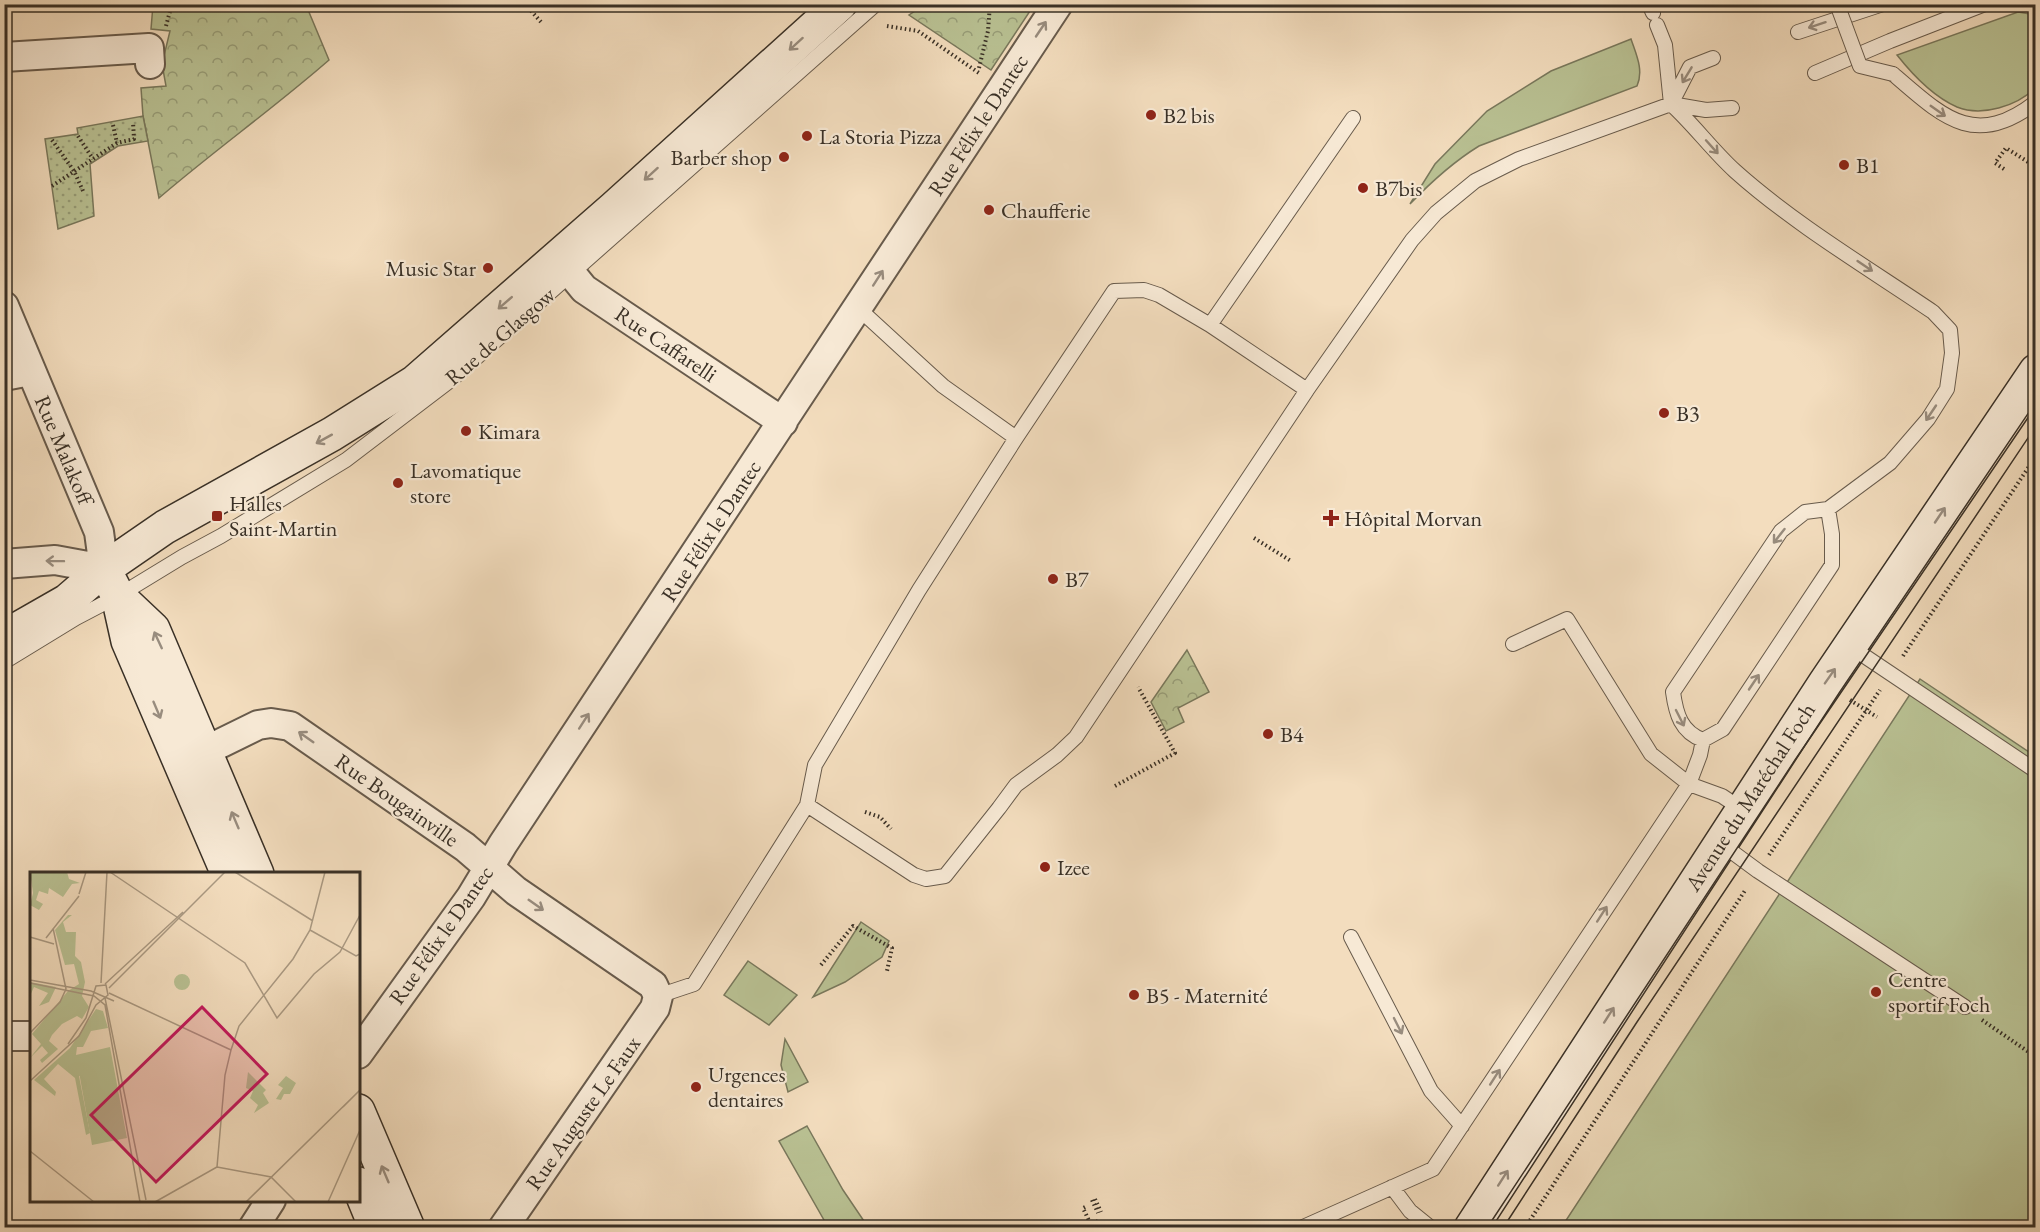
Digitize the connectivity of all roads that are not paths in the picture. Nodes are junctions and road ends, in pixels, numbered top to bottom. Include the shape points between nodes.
1 (840, 4) edge
2 (876, 4) edge
3 (1058, 4) edge
4 (1837, 4) edge
5 (1883, 4) edge
6 (1985, 4) edge
7 (1653, 14) edge
8 (1798, 32) dead end
9 (4, 57) edge
10 (1713, 58) dead end
11 (150, 64) dead end
12 (1815, 73) dead end
13 (2036, 102) edge
14 (1671, 104) junction
15 (1732, 108) dead end
16 (1353, 118) dead end
17 (564, 266) junction
18 (4, 306) edge
19 (858, 308) junction
20 (1210, 325) junction
21 (2036, 371) edge
22 (17, 373) edge
23 (1307, 390) junction
24 (783, 422) junction
25 (1016, 438) junction
26 (1828, 509) junction
27 (4, 564) edge
28 (114, 574) junction
29 (4, 637) edge
30 (1513, 644) dead end
31 (1851, 647) junction
32 (4, 662) edge
33 (1703, 740) junction
34 (205, 751) junction
35 (2036, 771) edge
36 (1689, 784) junction
37 (807, 804) junction
38 (1743, 810) junction
39 (1720, 843) junction
40 (490, 869) junction
41 (228, 872) edge
42 (257, 872) edge
43 (1351, 937) dead end
44 (658, 996) junction
45 (1965, 1007) road end
46 (4, 1036) edge
47 (30, 1036) edge
48 (360, 1051) edge
49 (360, 1116) edge
50 (1462, 1126) junction
51 (1392, 1187) junction
52 (360, 1189) edge
53 (270, 1202) edge
54 (253, 1227) edge
55 (376, 1227) edge
56 (408, 1227) edge
57 (503, 1227) edge
58 (1301, 1227) edge
59 (1431, 1227) edge
60 (1471, 1227) edge

1 -> 17 main road, Rue de Glasgow
2 - 17 lane, Rue de Glasgow
19 -> 3 street, Rue Félix le Dantec
4 -> 13 lane, bridge via 1860,66 1893,74 1952,120 1997,124
5 -> 8 lane
6 - 12 lane
7 - 14 lane via 1665,45
9 - 11 street via 149,48
10 -> 14 lane via 1690,67
14 - 15 lane via 1706,110
14 - 23 lane via 1519,159 1475,181 1436,213 1412,240
14 -> 26 lane via 1733,170 1771,202 1933,312 1950,330 1952,353 1947,389 1928,419 1890,463
16 - 20 lane
17 - 24 street, Rue Caffarelli via 584,289
17 - 28 main road, Rue de Glasgow via 414,382 332,434 165,527
18 - 22 street, Rue Malakoff
19 - 24 street, Rue Félix le Dantec
19 - 25 lane via 943,386
20 - 23 lane
20 - 25 lane via 1159,295 1144,290 1114,291
31 -> 21 main road, Avenue du Maréchal Foch
22 - 28 street, Rue Malakoff via 99,532
23 - 37 lane via 1076,737 1016,785 945,876 926,879 914,875
40 -> 24 street, Rue Félix le Dantec
25 - 37 lane via 919,590 815,765
33 -> 26 lane via 1723,729 1832,565
26 -> 33 lane via 1805,512 1781,531 1672,692 1676,713 1690,736
28 -> 27 street via 55,560
28 - 29 main road, Rue de Glasgow
28 - 32 lane via 76,618
34 -> 28 main road via 153,629
28 -> 41 main road via 128,641
30 - 36 lane via 1567,619 1651,754
31 - 35 lane
38 -> 31 main road, Avenue du Maréchal Foch
33 - 36 lane
40 -> 34 street, Rue Bougainville via 465,847 290,726 258,726
42 -> 34 main road
36 - 38 lane via 1722,796
50 -> 36 lane
37 - 44 lane via 694,984
38 - 39 main road, Avenue du Maréchal Foch
39 - 45 lane
60 -> 39 main road, Avenue du Maréchal Foch
40 -> 44 street, Rue Bougainville via 653,985
40 - 48 street, Rue Félix le Dantec
43 -> 50 lane via 1431,1091
44 - 57 street, Rue Auguste Le Faux via 655,1008
46 - 47 street
56 -> 49 main road
50 - 51 lane via 1433,1169
51 - 58 lane
51 - 59 lane via 1410,1211
52 - 55 main road
53 - 54 street

